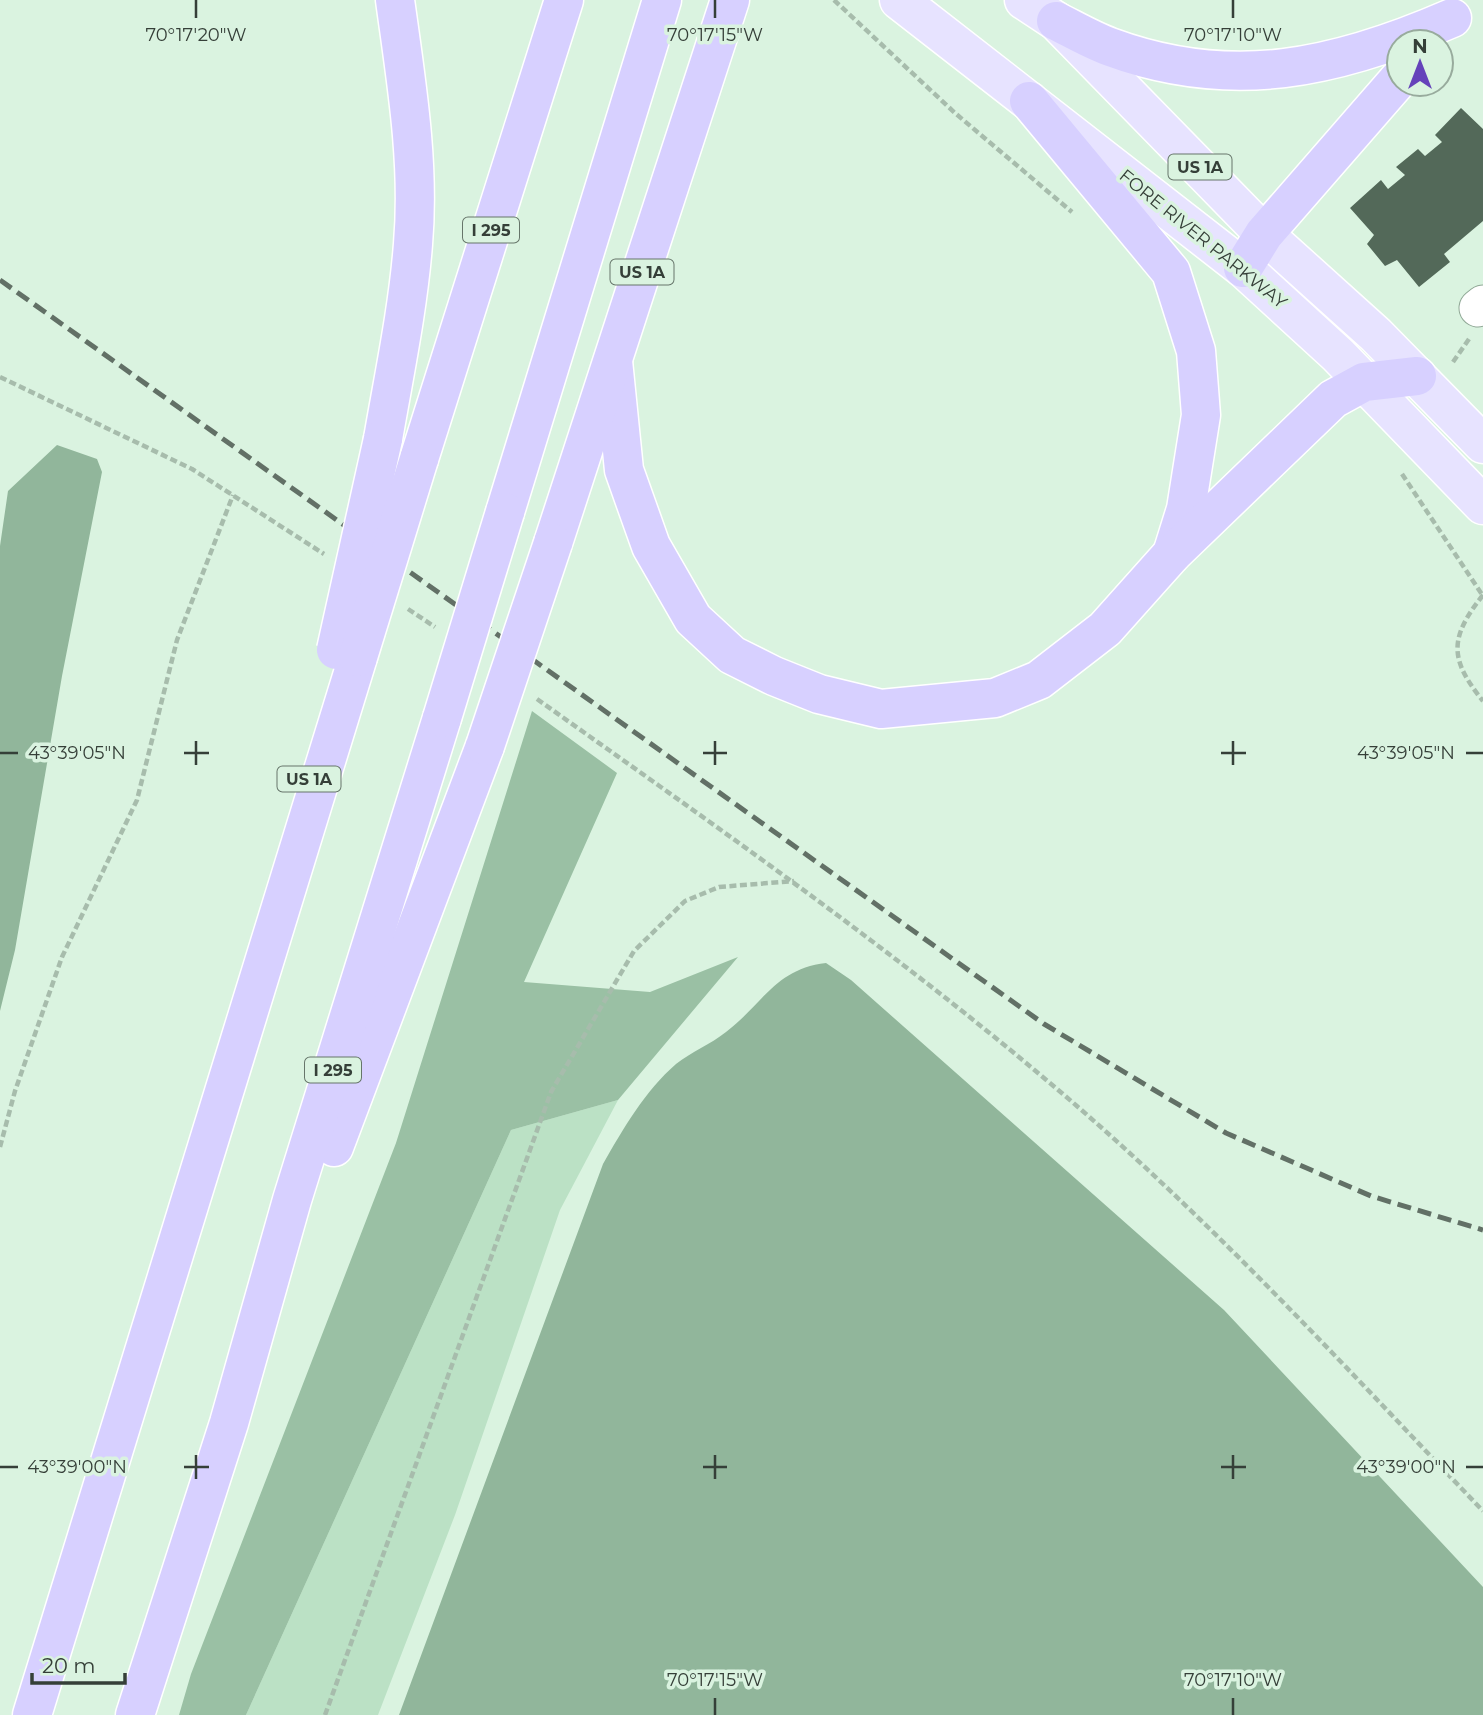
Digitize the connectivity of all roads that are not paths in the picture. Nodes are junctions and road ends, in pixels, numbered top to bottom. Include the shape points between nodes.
1 (394, 0) edge
2 (564, 0) edge
3 (662, 0) edge
4 (730, 0) edge
5 (899, 0) edge
6 (1024, 0) edge
7 (1451, 20) edge
8 (1056, 22) junction
9 (1385, 95) edge
10 (1029, 101) junction
11 (1264, 234) junction
12 (1244, 268) junction
13 (613, 361) junction
14 (1417, 376) junction
15 (1364, 382) junction
16 (1483, 444) edge
17 (1483, 505) edge
18 (1172, 554) junction
19 (347, 654) junction
20 (229, 1423) junction
21 (33, 1715) edge
22 (135, 1715) edge

1 - 19 highway, US 1A, bridge via 408,96 413,245
2 - 19 highway, I 295, bridge via 419,460
3 - 20 highway, I 295, bridge via 292,1200
4 - 13 highway, US 1A
5 - 10 main road, FORE RIVER PARKWAY
6 - 8 main road, US 1A
7 - 8 highway via 1355,56 1245,71 1163,63 1109,47
8 - 11 main road, US 1A
9 - 11 highway
10 - 12 main road, FORE RIVER PARKWAY
10 - 18 highway via 1171,272 1196,351 1201,415 1186,509
11 - 12 highway
11 - 14 main road, US 1A
12 - 15 main road, FORE RIVER PARKWAY
13 - 18 highway via 624,470 651,546 692,619 732,655 819,694 881,709 995,698 1039,680 1105,629
13 - 20 highway, US 1A, bridge via 485,746
14 - 15 highway
14 - 16 main road, US 1A
15 - 17 main road, FORE RIVER PARKWAY
15 - 18 highway via 1334,399
19 - 21 highway, US 1A via 282,909
20 - 22 highway, I 295

